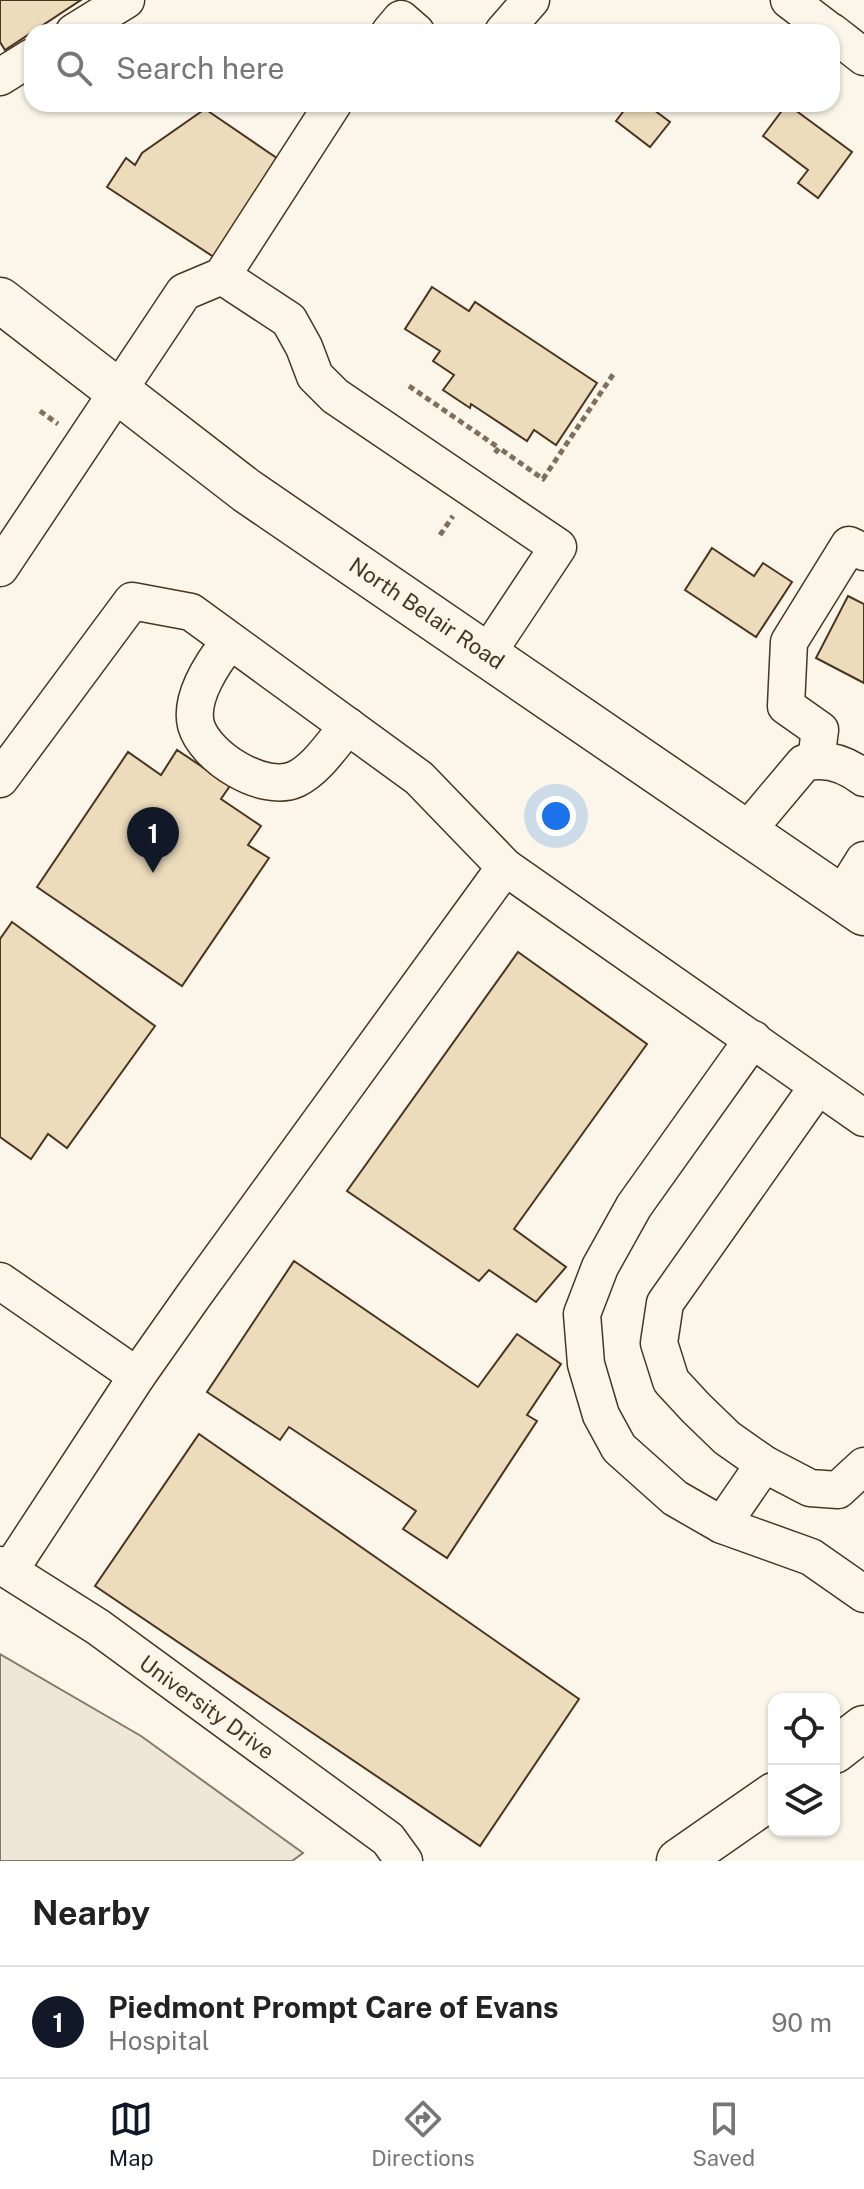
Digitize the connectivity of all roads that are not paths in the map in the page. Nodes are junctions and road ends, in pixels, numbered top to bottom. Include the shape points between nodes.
1 (126, 0) edge
2 (531, 0) edge
3 (789, 0) edge
4 (87, 24) edge
5 (510, 24) edge
6 (821, 24) edge
7 (840, 38) edge
8 (864, 57) edge
9 (24, 62) edge
10 (0, 77) edge
11 (322, 112) edge
12 (222, 276) junction
13 (0, 300) edge
14 (117, 390) junction
15 (864, 552) edge
16 (0, 568) edge
17 (230, 641) junction
18 (487, 654) junction
19 (348, 726) junction
20 (816, 760) junction
21 (864, 778) edge
22 (0, 779) edge
23 (746, 832) junction
24 (864, 860) edge
25 (505, 867) junction
26 (852, 905) edge
27 (753, 1039) junction
28 (818, 1086) junction
29 (864, 1118) edge
30 (0, 1281) edge
31 (137, 1376) junction
32 (764, 1464) junction
33 (864, 1466) edge
34 (722, 1525) junction
35 (5, 1568) edge
36 (864, 1594) edge
37 (864, 1728) edge
38 (840, 1746) edge
39 (768, 1799) edge
40 (404, 1861) edge
41 (679, 1861) edge

1 - 4 street
2 - 5 street
3 - 6 street
7 - 8 street
9 - 10 street
11 - 12 street
12 - 14 street via 184,292
12 - 18 street via 289,320 315,376 335,396 558,547
13 - 14 main road, North Belair Road
14 - 16 street
14 - 18 main road, North Belair Road via 247,491
15 - 20 street via 849,545 789,642 786,706 820,730
17 - 19 street
17 - 19 street via 208,670 199,694 195,723 208,748 253,778 281,783 297,778 319,760
17 - 22 street via 191,612 132,601
18 - 23 main road, North Belair Road
19 - 25 street via 419,778
20 - 21 street via 845,766
20 - 23 street via 796,770
23 - 26 main road, North Belair Road
24 - 26 street
25 - 27 street
25 - 31 street
27 - 28 street
27 - 34 street via 634,1206 600,1267 582,1314 590,1377 601,1415 619,1448 675,1498
28 - 29 street
28 - 32 street via 665,1303 659,1343 671,1381 727,1438
30 - 31 street
31 - 35 street
32 - 33 street via 810,1488 838,1490
32 - 34 street
34 - 36 street via 811,1557
35 - 40 street, University Drive via 98,1627 388,1839
37 - 38 main road
39 - 41 main road

